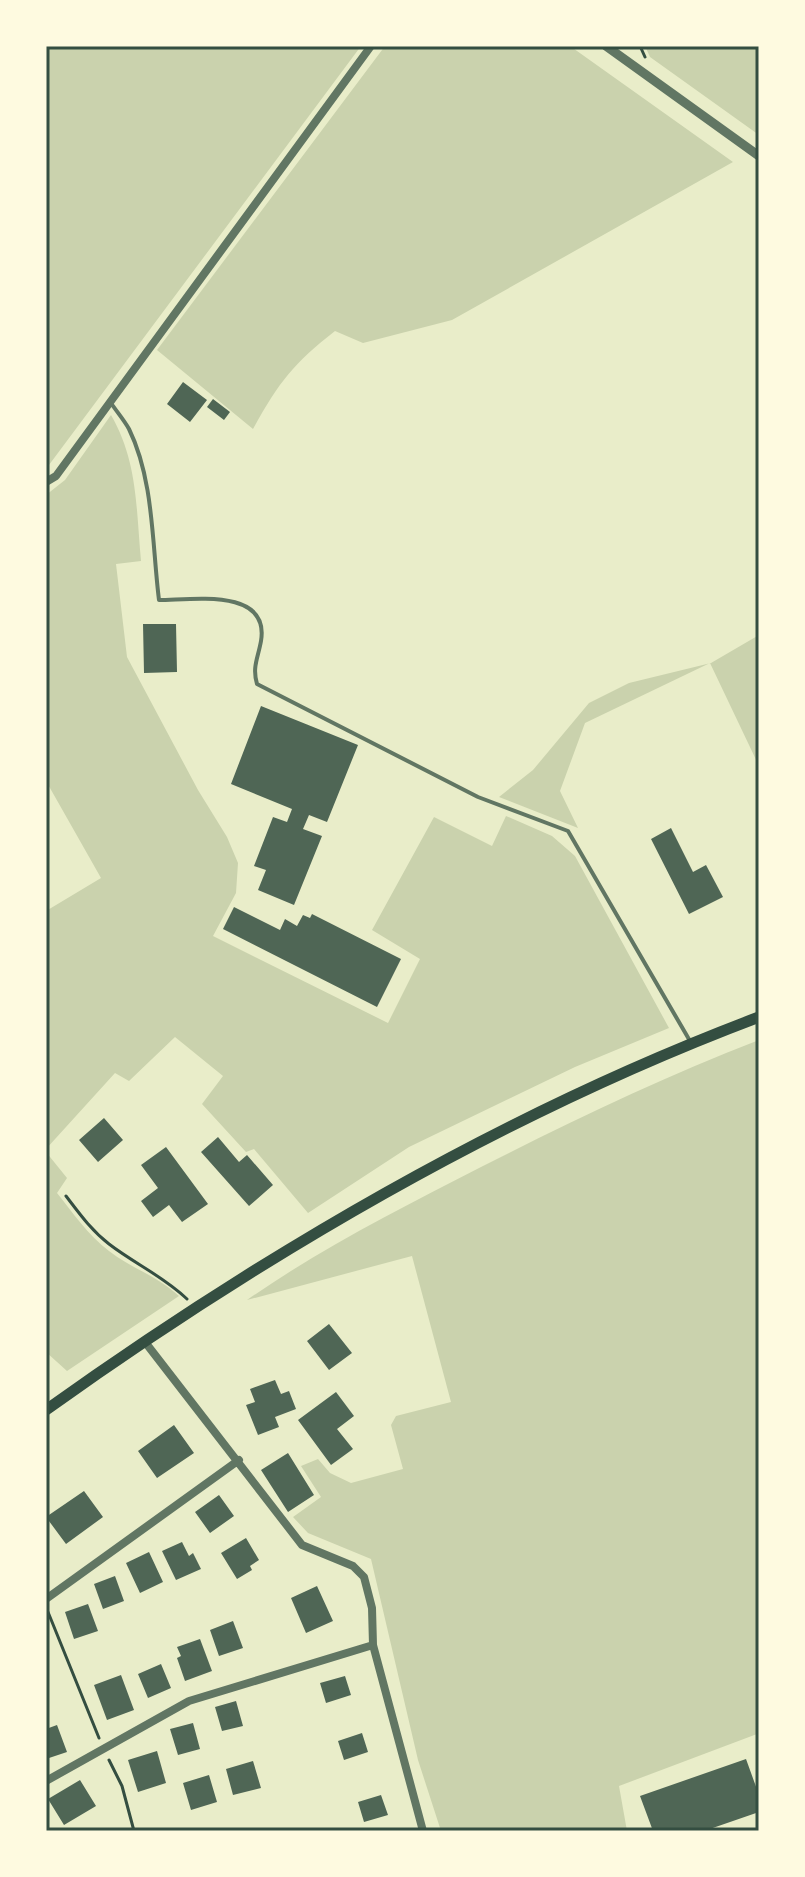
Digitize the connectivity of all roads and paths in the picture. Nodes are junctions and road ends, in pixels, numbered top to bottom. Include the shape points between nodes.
1 (371, 46) edge
2 (606, 46) edge
3 (759, 156) edge
4 (111, 403) junction
5 (46, 482) edge
6 (759, 1017) edge
7 (691, 1043) junction
8 (66, 1196) dead end
9 (195, 1308) junction
10 (145, 1342) junction
11 (46, 1410) edge
12 (239, 1460) junction
13 (46, 1599) edge
14 (46, 1607) edge
15 (373, 1645) junction
16 (104, 1749) junction
17 (46, 1781) edge
18 (134, 1831) edge
19 (423, 1831) edge

1 - 4 street
2 - 3 street
4 - 5 street
4 - 7 lane via 140,456 159,600 216,599 250,607 262,638 253,671 257,684 478,797 568,831
6 - 7 main road
7 - 9 main road via 524,1117 348,1213
8 - 9 path via 111,1246 168,1281
9 - 10 main road
10 - 11 main road
10 - 12 street
12 - 13 street
12 - 15 street via 302,1545 353,1566 364,1577
14 - 16 path
15 - 16 street via 201,1696
15 - 19 street
16 - 17 street
16 - 18 path via 122,1786

